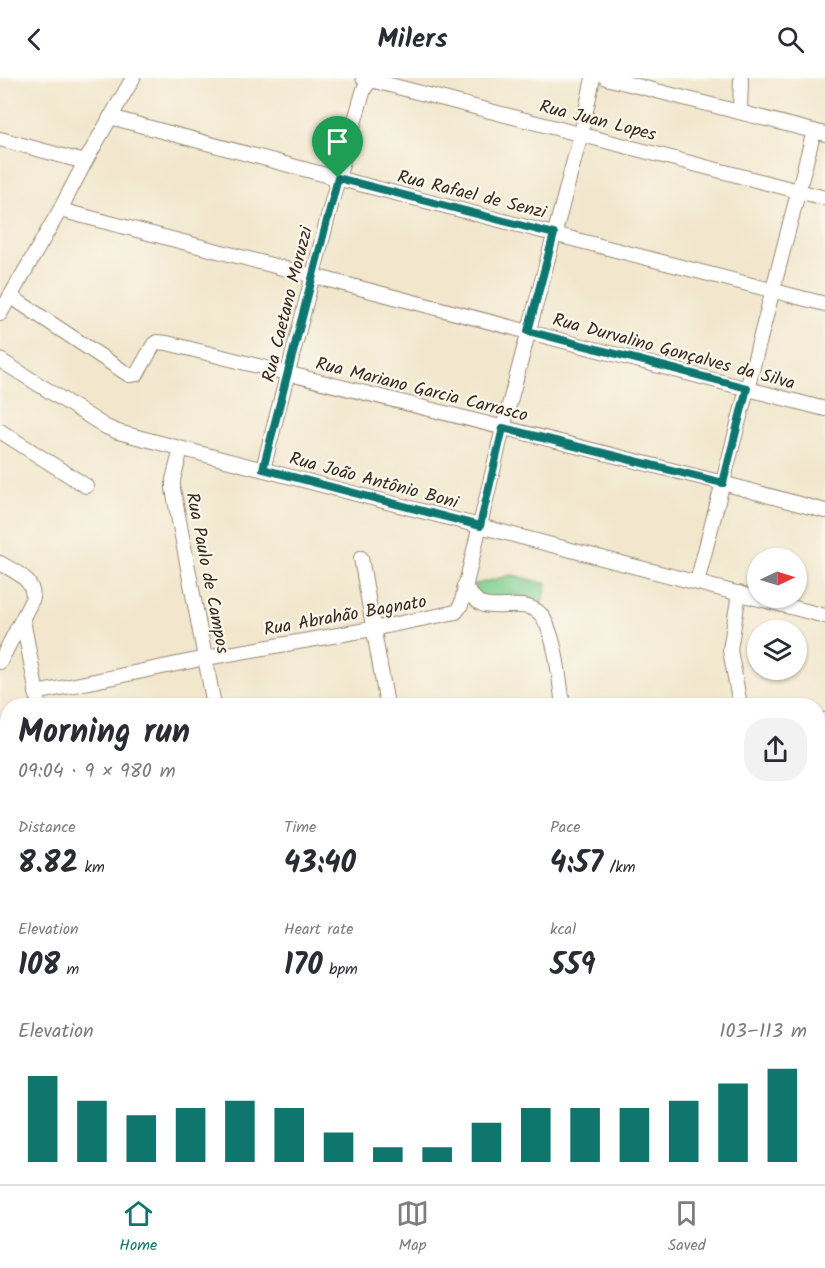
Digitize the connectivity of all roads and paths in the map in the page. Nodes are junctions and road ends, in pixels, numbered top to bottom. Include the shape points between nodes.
1 (133, 78) edge
2 (593, 78) edge
3 (606, 78) edge
4 (741, 78) edge
5 (367, 79) edge
6 (740, 112) junction
7 (110, 117) junction
8 (819, 133) edge
9 (580, 134) junction
10 (0, 139) edge
11 (85, 162) junction
12 (338, 178) junction
13 (797, 190) junction
14 (825, 198) edge
15 (60, 210) junction
16 (554, 234) junction
17 (313, 275) junction
18 (772, 290) junction
19 (10, 296) junction
20 (825, 304) edge
21 (0, 314) edge
22 (528, 331) junction
23 (0, 360) edge
24 (289, 373) junction
25 (747, 388) junction
26 (825, 409) edge
27 (503, 428) junction
28 (0, 431) edge
29 (181, 448) junction
30 (263, 469) junction
31 (723, 483) junction
32 (86, 486) dead end
33 (825, 511) edge
34 (480, 526) junction
35 (360, 558) dead end
36 (0, 563) edge
37 (698, 582) junction
38 (464, 586) junction
39 (739, 593) junction
40 (825, 616) edge
41 (23, 620) junction
42 (372, 629) junction
43 (206, 658) junction
44 (0, 662) edge
45 (38, 698) edge
46 (42, 698) edge
47 (213, 698) edge
48 (386, 698) edge
49 (562, 698) edge
50 (739, 698) edge

1 - 7 street
2 - 9 street
3 - 6 street
4 - 6 street
5 - 9 street, Rua Juan Lopes
5 - 12 street, Rua Caetano Moruzzi
6 - 8 street
7 - 11 street
7 - 12 street, Rua Rafael de Senzi
8 - 13 street
9 - 13 street, Rua Juan Lopes
9 - 16 street
10 - 11 street
11 - 15 street
12 - 16 street, Rua Rafael de Senzi
12 - 17 street, Rua Caetano Moruzzi
13 - 14 street, Rua Juan Lopes
13 - 18 street
15 - 17 street, Rua Durvalino Gonçalves da Silva
15 - 19 street
16 - 18 street, Rua Rafael de Senzi
16 - 22 street
17 - 22 street, Rua Durvalino Gonçalves da Silva
17 - 24 street, Rua Caetano Moruzzi
18 - 20 street, Rua Rafael de Senzi
18 - 25 street
19 - 21 street
19 - 24 street, Rua Mariano Garcia Carrasco via 129,375 137,374 154,344 160,342
22 - 25 street, Rua Durvalino Gonçalves da Silva
22 - 27 street
23 - 29 street, Rua João Antônio Boni via 106,427
24 - 27 street, Rua Mariano Garcia Carrasco
24 - 30 street, Rua Caetano Moruzzi
25 - 26 street, Rua Durvalino Gonçalves da Silva
25 - 31 street
27 - 31 street, Rua Mariano Garcia Carrasco
27 - 34 street
28 - 32 street
29 - 30 street, Rua João Antônio Boni
29 - 43 street, Rua Paulo de Campos via 173,489
30 - 34 street, Rua João Antônio Boni
31 - 33 street, Rua Mariano Garcia Carrasco
31 - 37 street
34 - 37 street, Rua João Antônio Boni
34 - 38 street
35 - 42 street
36 - 41 street via 29,582 33,590
37 - 39 street, Rua João Antônio Boni
38 - 42 street, Rua Abrahão Bagnato via 456,612
38 - 49 street via 484,605 523,606 544,618 553,643
39 - 40 street, Rua João Antônio Boni
39 - 50 street via 730,650
41 - 44 street
41 - 45 street
42 - 43 street, Rua Abrahão Bagnato
42 - 48 street
43 - 46 street, Rua Abrahão Bagnato
43 - 47 street, Rua Paulo de Campos

